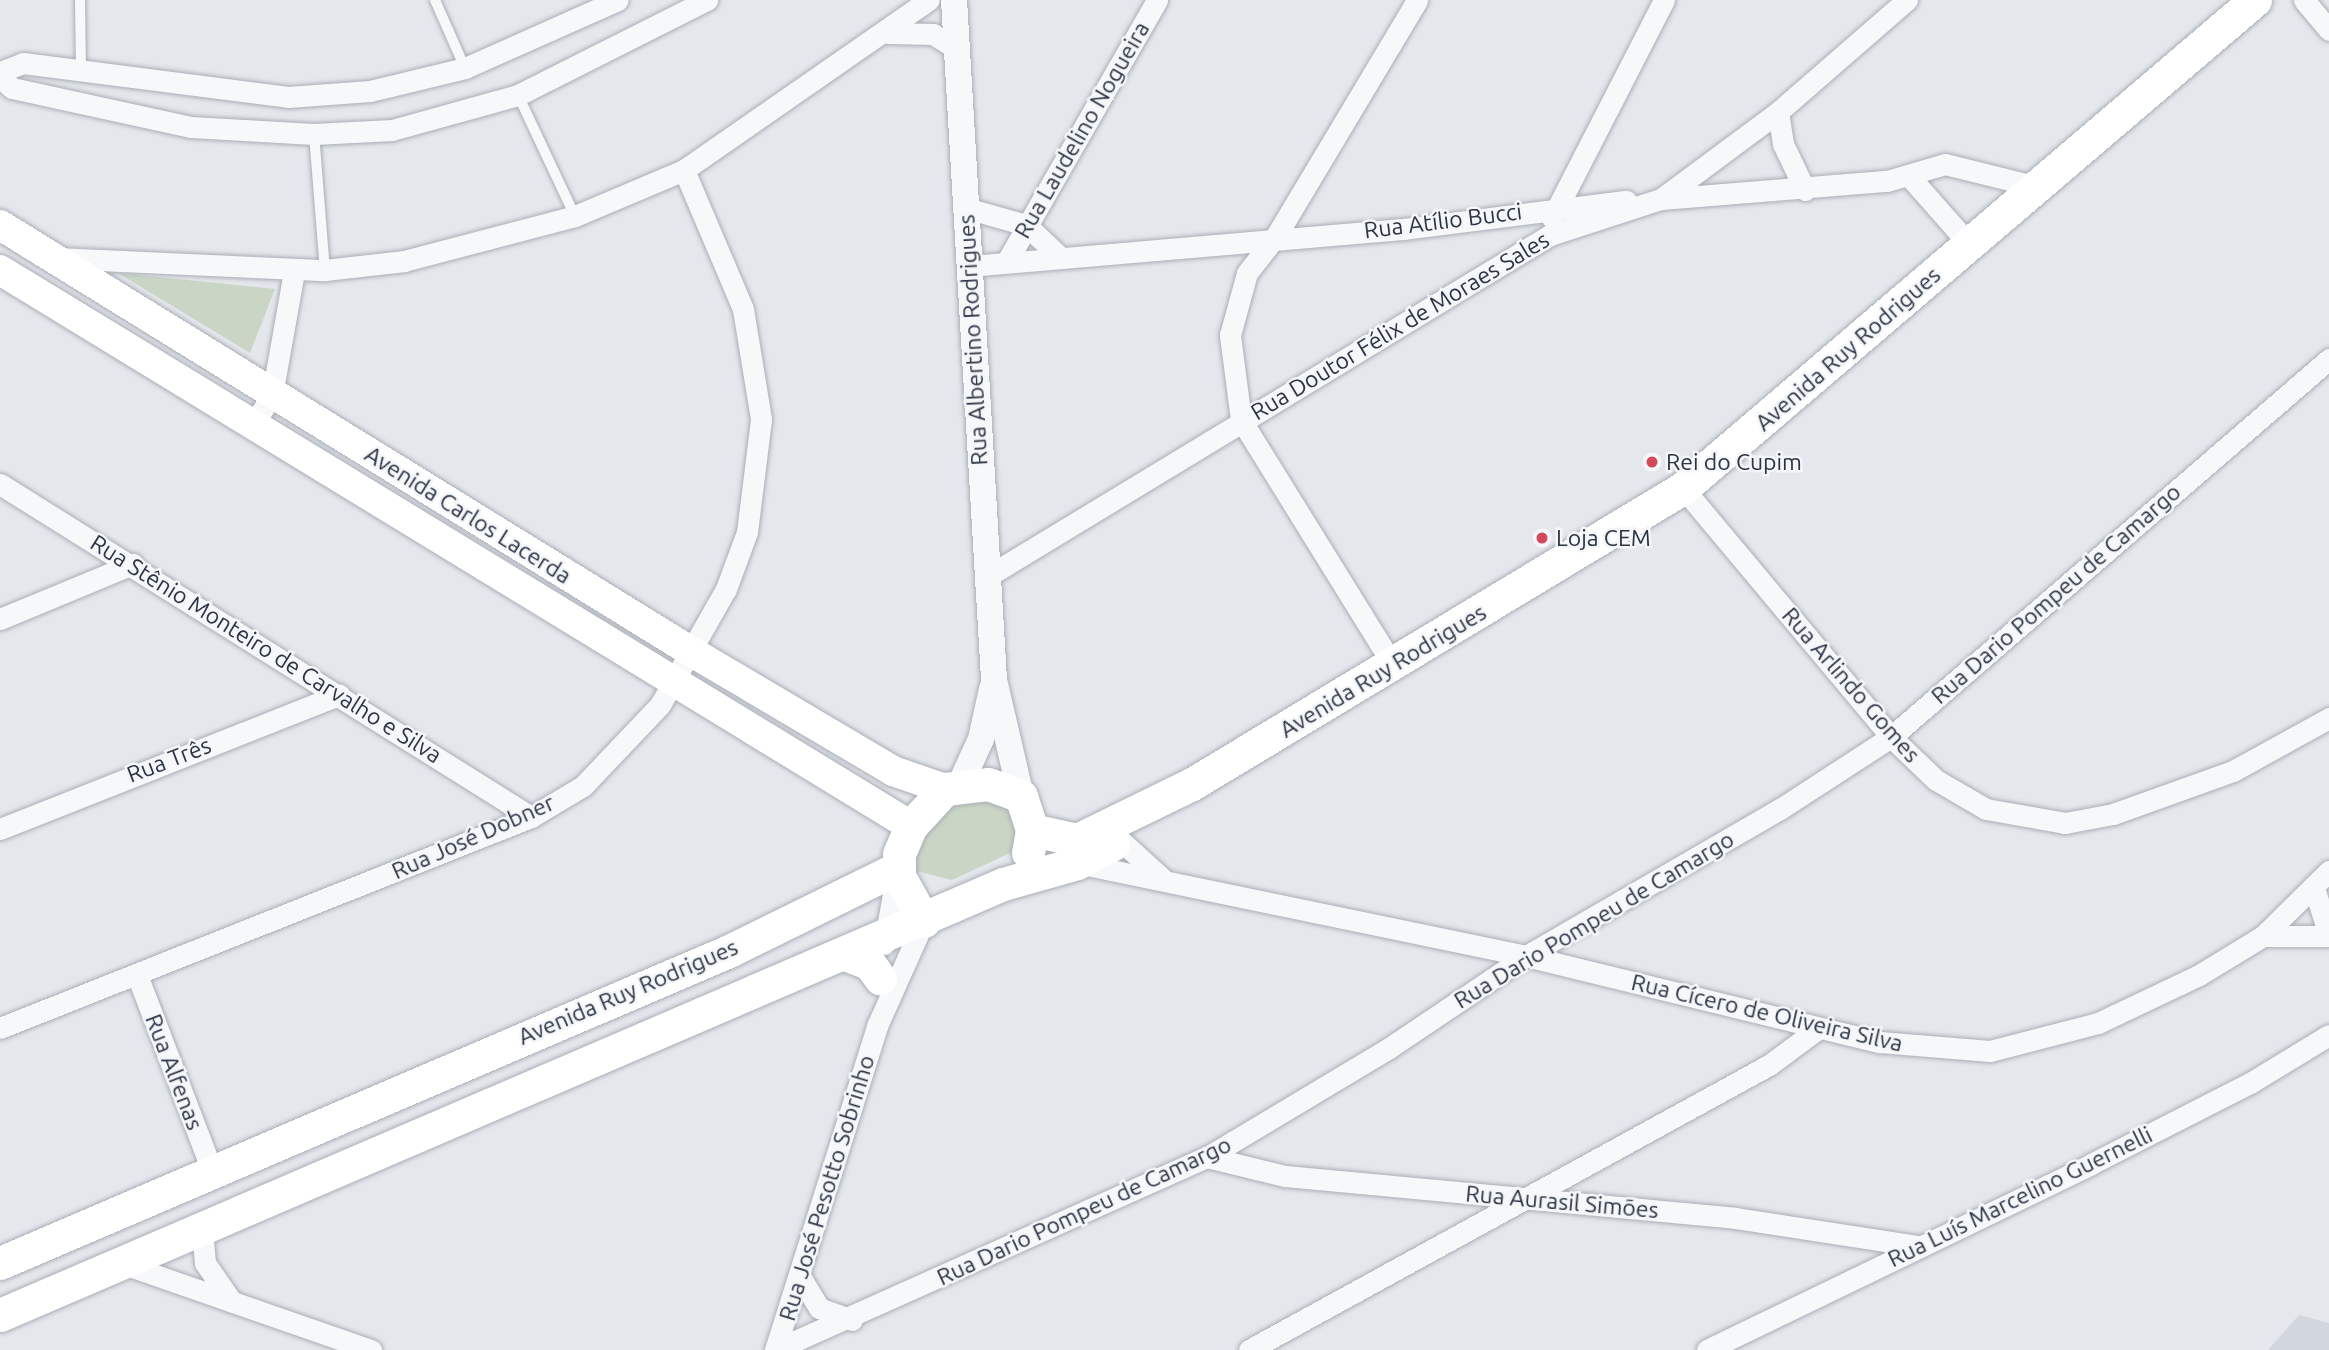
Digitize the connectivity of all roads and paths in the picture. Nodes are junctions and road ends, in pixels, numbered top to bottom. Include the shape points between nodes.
1 (79, 0) edge
2 (435, 0) edge
3 (618, 0) edge
4 (707, 0) edge
5 (929, 0) edge
6 (954, 0) edge
7 (1157, 0) edge
8 (1417, 0) edge
9 (1664, 0) edge
10 (1907, 0) edge
11 (2255, 0) edge
12 (2304, 0) edge
13 (2329, 30) edge
14 (888, 33) junction
15 (957, 49) junction
16 (465, 68) junction
17 (81, 70) junction
18 (0, 75) edge
19 (518, 95) junction
20 (1777, 112) junction
21 (314, 134) junction
22 (684, 170) junction
23 (1909, 176) junction
24 (2034, 186) junction
25 (1804, 190) junction
26 (1661, 199) junction
27 (1553, 207) junction
28 (967, 208) junction
29 (575, 216) junction
30 (0, 225) edge
31 (1026, 225) junction
32 (1550, 235) junction
33 (1276, 236) junction
34 (1968, 243) junction
35 (55, 258) junction
36 (1061, 258) junction
37 (1007, 261) junction
38 (970, 266) junction
39 (0, 270) edge
40 (324, 270) junction
41 (294, 272) junction
42 (2329, 359) edge
43 (272, 395) junction
44 (1241, 420) junction
45 (253, 425) junction
46 (0, 484) edge
47 (1683, 488) junction
48 (133, 564) junction
49 (988, 576) junction
50 (0, 619) edge
51 (692, 652) junction
52 (1394, 665) junction
53 (994, 680) junction
54 (673, 681) junction
55 (339, 695) junction
56 (2329, 718) edge
57 (1891, 737) junction
58 (1192, 784) junction
59 (953, 787) junction
60 (1021, 796) junction
61 (531, 817) junction
62 (911, 825) junction
63 (0, 829) edge
64 (1032, 830) junction
65 (1120, 840) junction
66 (1077, 863) junction
67 (898, 869) junction
68 (2329, 871) edge
69 (1163, 879) junction
70 (1003, 884) junction
71 (2314, 888) junction
72 (924, 921) junction
73 (2263, 936) junction
74 (2329, 936) edge
75 (885, 937) junction
76 (845, 954) junction
77 (1526, 956) junction
78 (137, 975) junction
79 (880, 978) junction
80 (877, 1026) junction
81 (0, 1028) edge
82 (1819, 1028) junction
83 (2329, 1035) edge
84 (1207, 1157) junction
85 (211, 1168) junction
86 (1520, 1198) junction
87 (217, 1224) junction
88 (1918, 1246) junction
89 (0, 1263) edge
90 (121, 1264) junction
91 (801, 1278) junction
92 (232, 1302) junction
93 (0, 1315) edge
94 (852, 1320) junction
95 (371, 1350) edge
96 (775, 1350) edge
97 (1249, 1350) edge
98 (1707, 1350) edge

1 - 17 lane
2 - 16 lane
3 - 16 street
4 - 19 street
5 - 14 street
6 - 15 street, Rua Albertino Rodrigues
7 - 31 street, Rua Laudelino Nogueira
8 - 33 street
9 - 27 street
10 - 20 street, Rua Doutor Félix de Moraes Sales
11 - 24 main road, Avenida Ruy Rodrigues
12 - 13 street
14 - 15 street via 933,34
14 - 22 street
15 - 28 street, Rua Albertino Rodrigues
16 - 17 street via 370,91 288,97
17 - 18 street via 23,63
18 - 21 street via 12,88 191,127
19 - 21 street via 392,130
19 - 29 lane
20 - 25 street via 1783,144
20 - 26 street, Rua Doutor Félix de Moraes Sales
21 - 40 lane
22 - 29 street
22 - 51 street, Rua José Dobner via 743,309 761,419 747,532
23 - 24 street, Rua Atílio Bucci via 1957,164
23 - 25 street, Rua Atílio Bucci
23 - 34 street
24 - 34 main road, Avenida Ruy Rodrigues
25 - 26 street, Rua Atílio Bucci
26 - 27 street, Rua Atílio Bucci
26 - 32 street, Rua Doutor Félix de Moraes Sales
27 - 32 street
27 - 33 street, Rua Atílio Bucci via 1403,229
28 - 31 street
28 - 38 street, Rua Albertino Rodrigues
29 - 40 street via 404,261
30 - 35 main road, Avenida Carlos Lacerda
31 - 36 street
31 - 37 street, Rua Laudelino Nogueira
32 - 44 street, Rua Doutor Félix de Moraes Sales
33 - 36 street, Rua Atílio Bucci
33 - 44 street via 1247,273 1233,319
34 - 47 main road, Avenida Ruy Rodrigues
35 - 41 street
35 - 43 main road, Avenida Carlos Lacerda
36 - 37 street, Rua Atílio Bucci
37 - 38 street, Rua Atílio Bucci
38 - 49 street, Rua Albertino Rodrigues
39 - 45 main road, Avenida Carlos Lacerda
40 - 41 street
41 - 43 street
42 - 57 street, Rua Dario Pompeu de Camargo
43 - 45 street
43 - 51 main road, Avenida Carlos Lacerda
44 - 49 street, Rua Doutor Félix de Moraes Sales
44 - 52 street
45 - 54 main road, Avenida Carlos Lacerda
46 - 48 street, Rua Stênio Monteiro de Carvalho e Silva
47 - 52 main road, Avenida Ruy Rodrigues
47 - 57 street, Rua Arlindo Gomes
48 - 50 street
48 - 55 street, Rua Stênio Monteiro de Carvalho e Silva
49 - 53 street, Rua Albertino Rodrigues
51 - 54 street, Rua José Dobner
51 - 59 main road, Avenida Carlos Lacerda via 893,771
52 - 58 main road, Avenida Ruy Rodrigues
53 - 59 street, Rua Albertino Rodrigues via 981,739
53 - 60 street, Rua Albertino Rodrigues
54 - 61 street, Rua José Dobner via 637,733 583,786
54 - 62 main road, Avenida Carlos Lacerda
55 - 61 street, Rua Stênio Monteiro de Carvalho e Silva
55 - 63 street, Rua Três
56 - 57 street, Rua Arlindo Gomes via 2168,799 2065,823 1986,809 1936,780
57 - 77 street, Rua Dario Pompeu de Camargo
58 - 64 main road, Avenida Ruy Rodrigues via 1077,841
58 - 65 main road, Avenida Ruy Rodrigues
59 - 60 main road via 1001,786
59 - 62 main road
60 - 64 main road
61 - 78 street, Rua José Dobner
62 - 67 main road
64 - 70 main road via 1026,860
65 - 66 main road, Avenida Ruy Rodrigues
65 - 69 street
66 - 69 street, Rua Cícero de Oliveira Silva
66 - 70 main road, Avenida Ruy Rodrigues
67 - 72 main road
67 - 75 street, Rua José Pesotto Sobrinho
67 - 85 main road, Avenida Ruy Rodrigues via 729,951
68 - 71 street, Rua Cícero de Oliveira Silva
69 - 77 street, Rua Cícero de Oliveira Silva
70 - 72 main road, Avenida Ruy Rodrigues
71 - 73 street, Rua Cícero de Oliveira Silva
71 - 74 street
72 - 75 main road, Avenida Ruy Rodrigues
72 - 80 street, Rua José Pesotto Sobrinho
73 - 74 street
73 - 82 street, Rua Cícero de Oliveira Silva via 2098,1023 1990,1051 1943,1050
75 - 76 main road, Avenida Ruy Rodrigues
75 - 79 street, Rua José Pesotto Sobrinho
76 - 79 main road via 869,963
76 - 87 main road, Avenida Ruy Rodrigues
77 - 82 street, Rua Cícero de Oliveira Silva
77 - 84 street, Rua Dario Pompeu de Camargo via 1389,1048
78 - 81 street, Rua José Dobner
78 - 85 street, Rua Alfenas
79 - 80 street, Rua José Pesotto Sobrinho
80 - 91 street, Rua José Pesotto Sobrinho
82 - 86 street via 1769,1065
83 - 88 street, Rua Luís Marcelino Guernelli via 2250,1083
84 - 86 street, Rua Aurasil Simões via 1285,1175
84 - 94 street, Rua Dario Pompeu de Camargo
85 - 87 main road
85 - 89 main road, Avenida Ruy Rodrigues
86 - 88 street, Rua Aurasil Simões via 1735,1218
86 - 97 street
87 - 90 main road, Avenida Ruy Rodrigues
87 - 92 street via 205,1263
88 - 98 street, Rua Luís Marcelino Guernelli
90 - 92 street
90 - 93 main road, Avenida Ruy Rodrigues
91 - 94 street via 819,1308
91 - 96 street, Rua José Pesotto Sobrinho
92 - 95 street
94 - 96 street, Rua Dario Pompeu de Camargo

